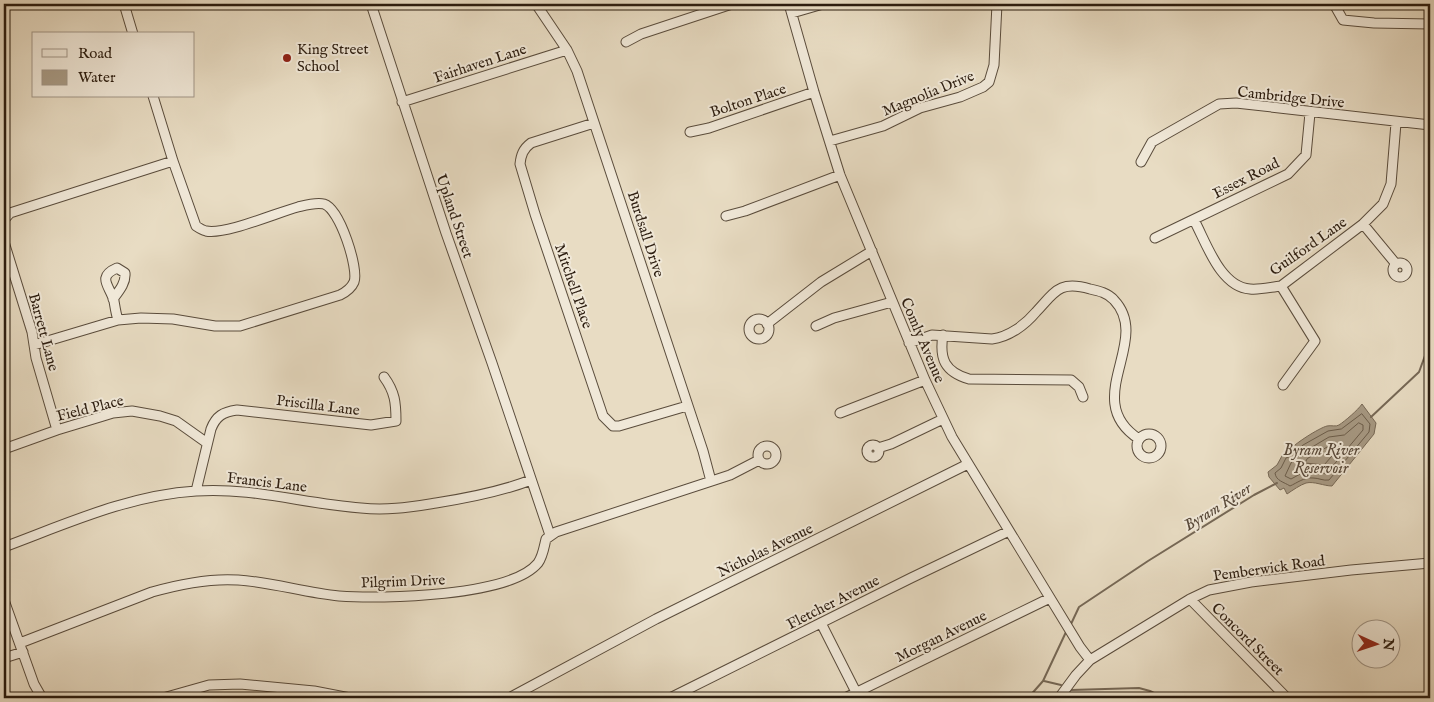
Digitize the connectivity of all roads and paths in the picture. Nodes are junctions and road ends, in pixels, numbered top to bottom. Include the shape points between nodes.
1 (124, 4) edge
2 (371, 4) edge
3 (536, 4) edge
4 (732, 4) edge
5 (823, 4) edge
6 (997, 4) edge
7 (1334, 4) edge
8 (790, 8) edge
9 (1430, 24) edge
10 (133, 32) edge
11 (626, 42) dead end
12 (567, 50) junction
13 (814, 92) junction
14 (154, 98) edge
15 (402, 102) junction
16 (1310, 113) junction
17 (594, 123) junction
18 (1396, 123) junction
19 (1430, 125) edge
20 (690, 132) dead end
21 (830, 141) junction
22 (173, 161) junction
23 (1141, 162) dead end
24 (840, 175) junction
25 (726, 216) dead end
26 (4, 220) edge
27 (1194, 220) junction
28 (1363, 224) junction
29 (1156, 238) dead end
30 (4, 242) edge
31 (872, 251) junction
32 (1396, 264) dead end
33 (1281, 286) junction
34 (113, 299) dead end
35 (892, 302) junction
36 (118, 320) junction
37 (767, 324) dead end
38 (816, 326) dead end
39 (944, 335) junction
40 (909, 343) junction
41 (34, 345) junction
42 (384, 376) dead end
43 (925, 380) junction
44 (1283, 385) dead end
45 (1083, 397) dead end
46 (687, 406) junction
47 (840, 413) dead end
48 (942, 419) junction
49 (57, 430) junction
50 (1139, 439) dead end
51 (207, 443) junction
52 (878, 448) dead end
53 (4, 449) edge
54 (760, 460) dead end
55 (968, 464) junction
56 (531, 480) junction
57 (711, 481) junction
58 (196, 491) junction
59 (1009, 531) junction
60 (550, 535) junction
61 (4, 547) edge
62 (1430, 564) edge
63 (1050, 598) junction
64 (1190, 599) junction
65 (4, 600) edge
66 (821, 623) junction
67 (21, 647) junction
68 (4, 658) edge
69 (1090, 660) junction
70 (858, 695) edge
71 (41, 698) edge
72 (163, 698) edge
73 (350, 698) edge
74 (509, 698) edge
75 (670, 698) edge
76 (845, 698) edge
77 (1059, 698) edge
78 (1287, 698) edge

1 - 10 street
2 - 15 street, Upland Street
3 - 12 street, Burdsall Drive
4 - 11 street
5 - 8 street
6 - 21 street, Magnolia Drive via 994,64 989,82 960,97 920,108 883,126
7 - 9 street via 1343,20
8 - 13 street, Comly Avenue
12 - 15 street, Fairhaven Lane
12 - 17 street, Burdsall Drive
13 - 20 street, Bolton Place
13 - 21 street, Comly Avenue
14 - 22 street
15 - 56 street, Upland Street
16 - 18 street, Cambridge Drive
16 - 23 street, Cambridge Drive via 1236,103 1219,104 1152,142
16 - 27 street, Essex Road via 1306,155 1288,174
17 - 46 street, Burdsall Drive
17 - 46 street, Mitchell Place via 526,147 520,164 535,214 603,416 613,426 618,426
18 - 19 street, Cambridge Drive
18 - 28 street, Guilford Lane via 1390,184 1383,204
21 - 24 street, Comly Avenue
22 - 26 street via 10,213
22 - 36 street via 196,226 206,231 225,230 308,204 329,206 344,231 354,269 354,282 340,295 240,326 215,326 173,319
24 - 25 street
24 - 31 street, Comly Avenue
27 - 29 street, Essex Road
27 - 33 street, Guilford Lane via 1218,267 1230,281 1248,289
28 - 32 street
28 - 33 street, Guilford Lane
30 - 41 street, Barrett Lane
31 - 35 street, Comly Avenue
31 - 37 street via 821,282
33 - 44 street via 1315,341
34 - 36 street
35 - 38 street
35 - 40 street, Comly Avenue
36 - 41 street
39 - 40 street via 924,336
39 - 45 street via 943,358 955,374 969,379 1071,380
39 - 50 street via 1000,338 1030,318 1058,289 1082,286 1106,294 1120,307 1128,329 1116,379 1116,410 1126,429
40 - 43 street, Comly Avenue
41 - 49 street, Barrett Lane
42 - 51 street, Priscilla Lane via 393,388 396,421 371,425 230,411 214,420
43 - 47 street
43 - 48 street, Comly Avenue
46 - 57 street, Burdsall Drive
48 - 52 street
48 - 55 street, Comly Avenue
49 - 51 street, Field Place via 113,413 138,412 176,421
49 - 53 street, Field Place
51 - 58 street
54 - 57 street
55 - 59 street, Comly Avenue
55 - 74 street, Nicholas Avenue via 656,619
56 - 58 street, Francis Lane via 489,494 392,510 344,507 263,493
56 - 60 street, Upland Street
57 - 60 street
58 - 61 street, Francis Lane via 130,502
59 - 63 street, Comly Avenue
59 - 66 street, Fletcher Avenue
60 - 67 street, Pilgrim Drive via 542,557 526,574 464,592 340,596 238,580 207,580 152,592
62 - 64 street, Pemberwick Road via 1251,582 1209,590
63 - 69 street, Comly Avenue
63 - 70 street, Morgan Avenue
64 - 69 street, Pemberwick Road
64 - 78 street, Concord Street
65 - 67 street
66 - 70 street
66 - 75 street, Fletcher Avenue
67 - 68 street, Pilgrim Drive
67 - 71 street
69 - 77 street, Pemberwick Road
70 - 76 street, Morgan Avenue
72 - 73 street via 198,687 234,684

